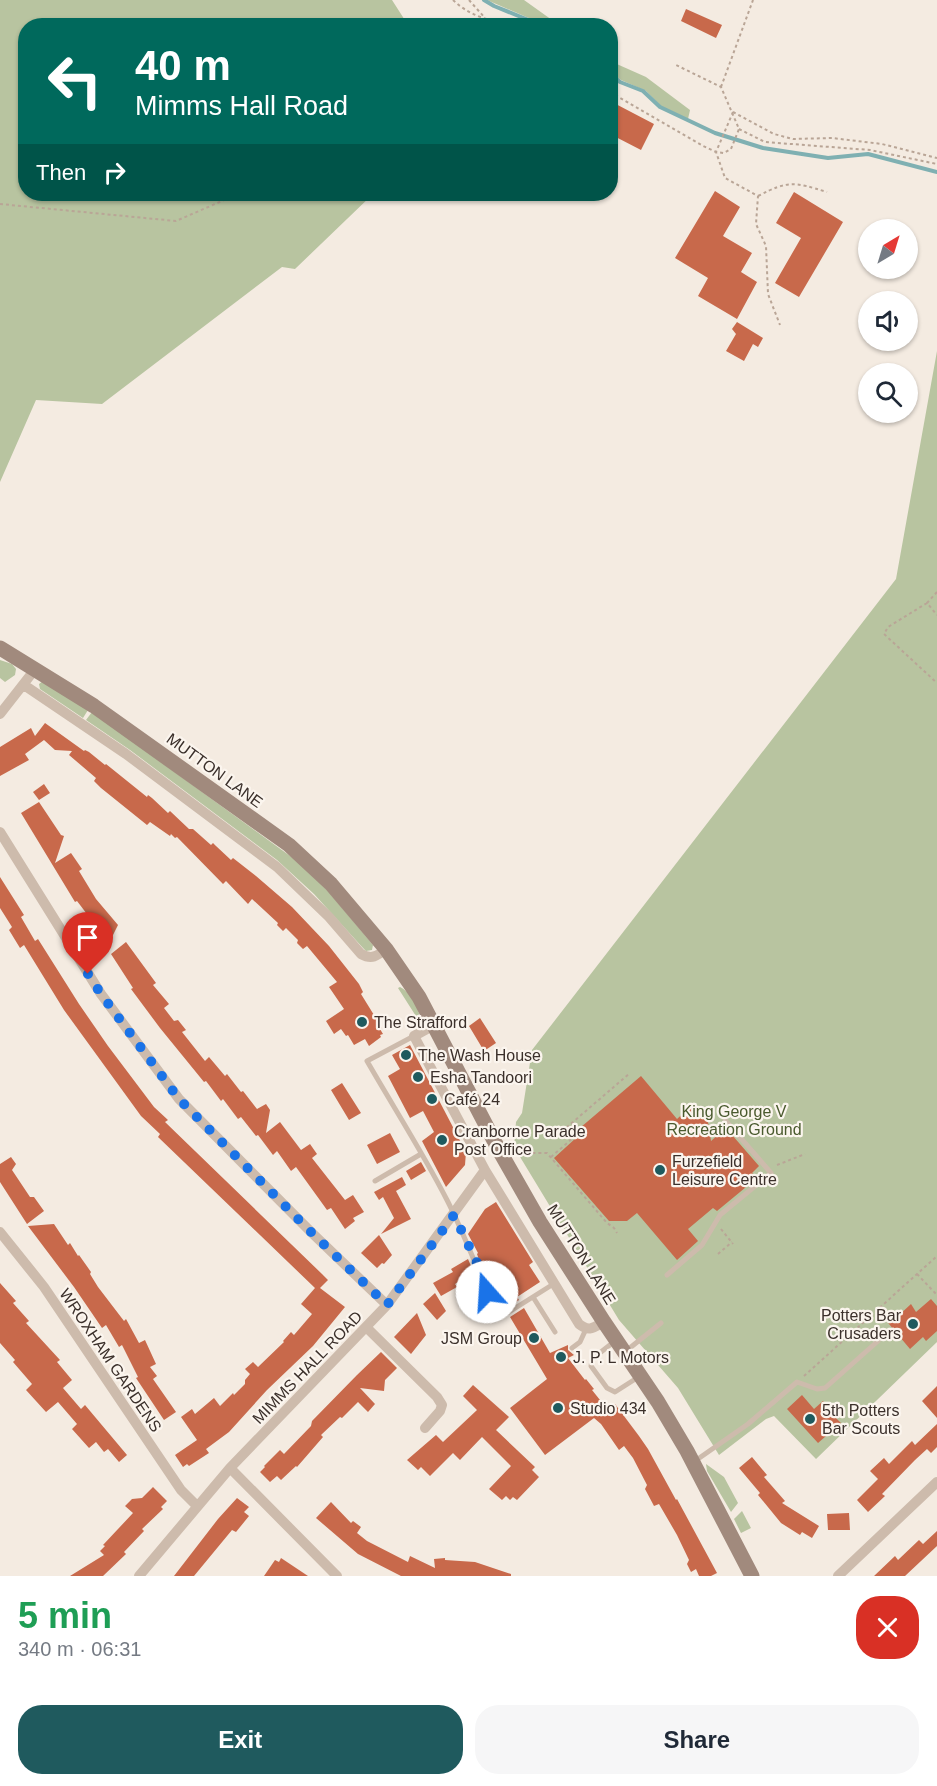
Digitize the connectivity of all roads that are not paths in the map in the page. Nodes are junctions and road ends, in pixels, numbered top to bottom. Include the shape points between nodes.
1 (0, 648) edge
2 (36, 668) junction
3 (24, 685) junction
4 (0, 714) edge
5 (0, 832) edge
6 (386, 949) junction
7 (434, 1025) junction
8 (414, 1036) junction
9 (725, 1120) dead end
10 (421, 1154) junction
11 (485, 1170) junction
12 (375, 1181) dead end
13 (454, 1215) junction
14 (0, 1232) edge
15 (667, 1275) dead end
16 (555, 1283) junction
17 (533, 1297) junction
18 (387, 1305) junction
19 (604, 1322) junction
20 (661, 1323) dead end
21 (367, 1328) junction
22 (586, 1329) junction
23 (555, 1332) dead end
24 (878, 1341) dead end
25 (621, 1346) junction
26 (572, 1348) dead end
27 (641, 1375) junction
28 (425, 1428) dead end
29 (694, 1462) junction
30 (230, 1468) junction
31 (937, 1482) edge
32 (197, 1506) junction
33 (139, 1576) edge
34 (337, 1576) edge
35 (752, 1576) edge
36 (838, 1576) edge

1 - 2 main road, MUTTON LANE
2 - 3 street
2 - 6 main road, MUTTON LANE via 289,845 331,884
3 - 4 street
3 - 6 street via 253,848 329,916 361,954 373,958
5 - 18 street via 101,994 179,1099
6 - 7 main road, MUTTON LANE
7 - 8 street
7 - 19 main road, MUTTON LANE via 503,1158
8 - 10 lane via 368,1061
8 - 11 street
9 - 15 lane via 771,1173 720,1215 702,1245
10 - 12 lane
10 - 13 lane
11 - 13 street, MIMMS HALL ROAD
11 - 16 street
13 - 17 lane via 501,1317
13 - 18 street, MIMMS HALL ROAD
14 - 32 street, WROXHAM GARDENS via 44,1287 181,1490
16 - 17 lane
16 - 22 street via 579,1324
17 - 23 lane
18 - 21 street, MIMMS HALL ROAD
19 - 22 street
19 - 25 main road, MUTTON LANE
20 - 25 lane
21 - 28 street via 442,1405
21 - 30 street, MIMMS HALL ROAD
22 - 26 lane
24 - 29 lane via 825,1388 797,1382 748,1424
25 - 27 main road, MUTTON LANE
25 - 27 lane via 592,1359 591,1366 607,1388 615,1392
27 - 29 main road, MUTTON LANE
29 - 35 main road, MUTTON LANE
30 - 32 street, MIMMS HALL ROAD
30 - 34 street
31 - 36 street
32 - 33 street, MIMMS HALL ROAD

